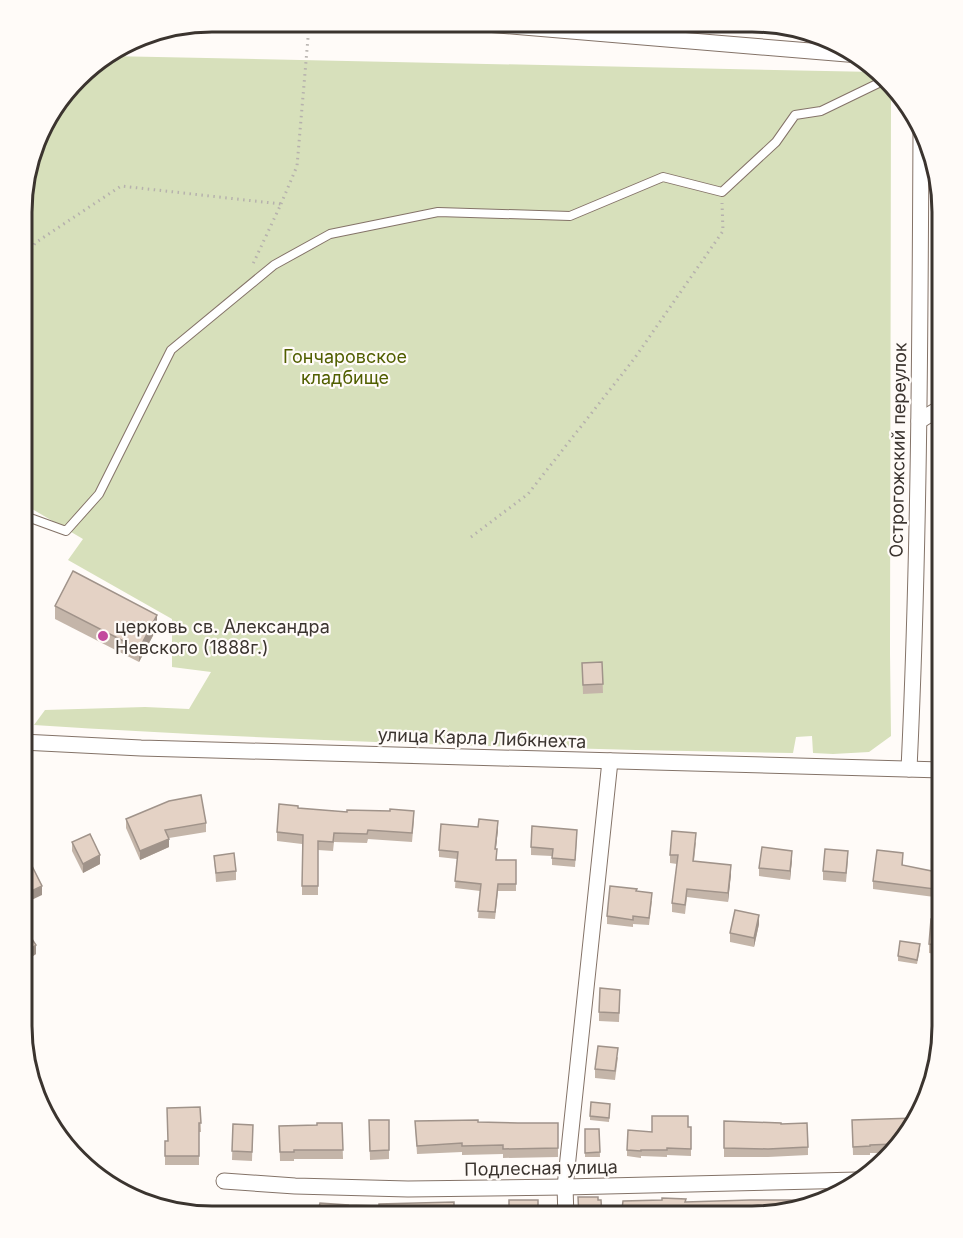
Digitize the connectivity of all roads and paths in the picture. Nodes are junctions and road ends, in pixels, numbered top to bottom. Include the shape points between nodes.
1 (308, 32) edge
2 (582, 32) edge
3 (836, 53) edge
4 (878, 84) edge
5 (921, 152) edge
6 (722, 192) junction
7 (281, 204) junction
8 (32, 248) edge
9 (238, 295) junction
10 (932, 413) edge
11 (919, 421) junction
12 (32, 519) edge
13 (471, 537) dead end
14 (32, 743) edge
15 (610, 761) junction
16 (909, 769) junction
17 (931, 770) edge
18 (844, 1180) edge
19 (224, 1181) dead end
20 (565, 1187) junction
21 (566, 1206) edge

1 - 7 path via 297,166
2 - 3 street
4 - 6 lane via 821,111 795,115 776,142
5 - 11 street, Острогожский переулок
6 - 9 lane via 663,177 570,216 438,212 330,234 274,265
6 - 13 path via 723,231 634,359 528,494
7 - 8 path via 121,186
7 - 9 path
9 - 12 lane via 171,350 99,494 66,531
10 - 11 street
11 - 16 street, Острогожский переулок
14 - 15 street, улица Карла Либкнехта
15 - 16 street, улица Карла Либкнехта
15 - 20 street
16 - 17 street, улица Карла Либкнехта
18 - 20 street, Подлесная улица
19 - 20 street, Подлесная улица via 408,1189
20 - 21 street

